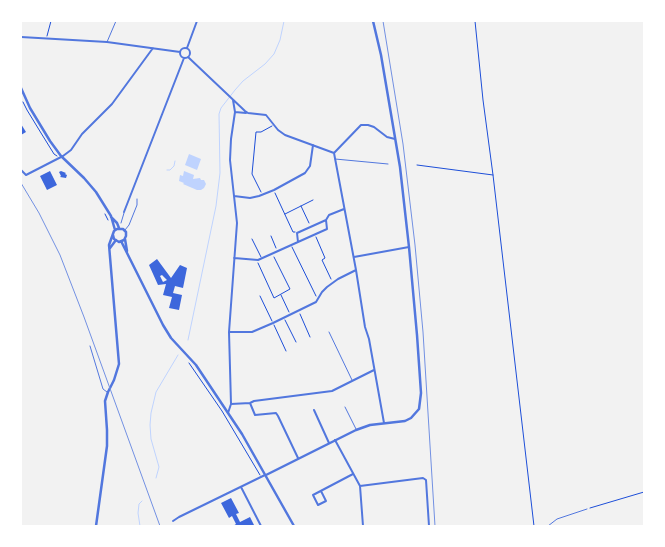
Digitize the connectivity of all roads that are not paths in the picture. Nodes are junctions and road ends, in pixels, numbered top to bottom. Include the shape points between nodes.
1 (116, 21) edge
2 (198, 21) edge
3 (373, 21) edge
4 (21, 37) edge
5 (107, 42) junction
6 (152, 48) junction
7 (187, 48) junction
8 (180, 52) junction
9 (188, 57) junction
10 (184, 58) junction
11 (21, 88) edge
12 (233, 99) junction
13 (235, 112) junction
14 (248, 113) junction
15 (396, 139) junction
16 (313, 145) junction
17 (334, 153) junction
18 (61, 156) junction
19 (335, 159) junction
20 (388, 164) dead end
21 (21, 170) edge
22 (234, 196) junction
23 (137, 200) dead end
24 (344, 209) junction
25 (124, 212) joint
26 (326, 220) junction
27 (121, 223) dead end
28 (117, 229) junction
29 (124, 230) junction
30 (113, 235) junction
31 (125, 239) junction
32 (116, 240) junction
33 (121, 242) junction
34 (298, 242) junction
35 (409, 247) junction
36 (110, 249) junction
37 (127, 251) junction
38 (354, 257) junction
39 (234, 258) junction
40 (356, 270) junction
41 (229, 332) junction
42 (329, 332) dead end
43 (90, 346) dead end
44 (374, 370) junction
45 (352, 380) junction
46 (108, 392) junction
47 (250, 403) junction
48 (231, 404) junction
49 (345, 407) dead end
50 (314, 410) dead end
51 (228, 413) junction
52 (384, 423) junction
53 (356, 430) junction
54 (335, 440) junction
55 (329, 443) junction
56 (298, 458) junction
57 (266, 474) junction
58 (353, 474) junction
59 (360, 486) junction
60 (241, 487) junction
61 (321, 491) junction
62 (587, 509) road end
63 (173, 521) dead end
64 (96, 526) edge
65 (261, 526) edge
66 (294, 526) edge
67 (363, 526) edge
68 (429, 526) edge
69 (548, 526) edge

1 - 5 lane
2 - 7 street
3 - 15 street
4 - 5 street
5 - 6 street
6 - 8 street
6 - 18 street via 112,104 82,134 71,150
7 - 8 street
7 - 9 street via 190,52
8 - 10 street
9 - 10 street
9 - 12 street
10 - 25 street
11 - 18 street via 36,119
12 - 13 street
12 - 14 street
13 - 14 street
13 - 22 street via 230,160
14 - 16 street via 266,115 285,135
15 - 17 street via 387,137 374,127 361,125
15 - 35 street
16 - 17 street
16 - 22 street via 310,166 305,173 274,190 250,198
17 - 19 street
18 - 21 street via 26,175
18 - 28 street via 96,192 117,223
19 - 20 lane
19 - 24 street
22 - 39 street
23 - 29 lane via 129,225
24 - 26 street via 329,215
24 - 38 street
25 - 27 lane
26 - 34 street via 298,233
26 - 34 street via 327,229
28 - 29 street
28 - 30 street
29 - 31 street
30 - 32 street
30 - 36 street via 109,242
31 - 33 street
31 - 37 street
32 - 33 street
32 - 36 street
33 - 37 street
34 - 39 street via 258,260
35 - 38 street
35 - 52 street via 421,402 419,410 412,418
36 - 46 street via 119,364
37 - 51 street via 171,338 196,364
38 - 40 street
39 - 41 street
40 - 41 street via 338,279 322,292 316,302 284,318 252,332
40 - 44 street
41 - 48 street
42 - 45 lane
43 - 46 lane via 103,389
44 - 45 street
44 - 52 street
45 - 47 street via 332,391
46 - 64 street via 105,401 107,446
47 - 48 street
47 - 56 street via 255,415 276,413
48 - 51 street
49 - 53 lane
50 - 55 street
51 - 57 street
52 - 53 street via 370,424
53 - 54 street
54 - 55 street
54 - 58 street
55 - 56 street
56 - 57 street
57 - 60 street
57 - 66 street
58 - 59 street
58 - 61 street
59 - 67 street
59 - 68 street via 423,478 426,480
60 - 63 street
60 - 65 street
61 - 61 street via 313,495 318,505 326,501
62 - 69 lane via 558,519

